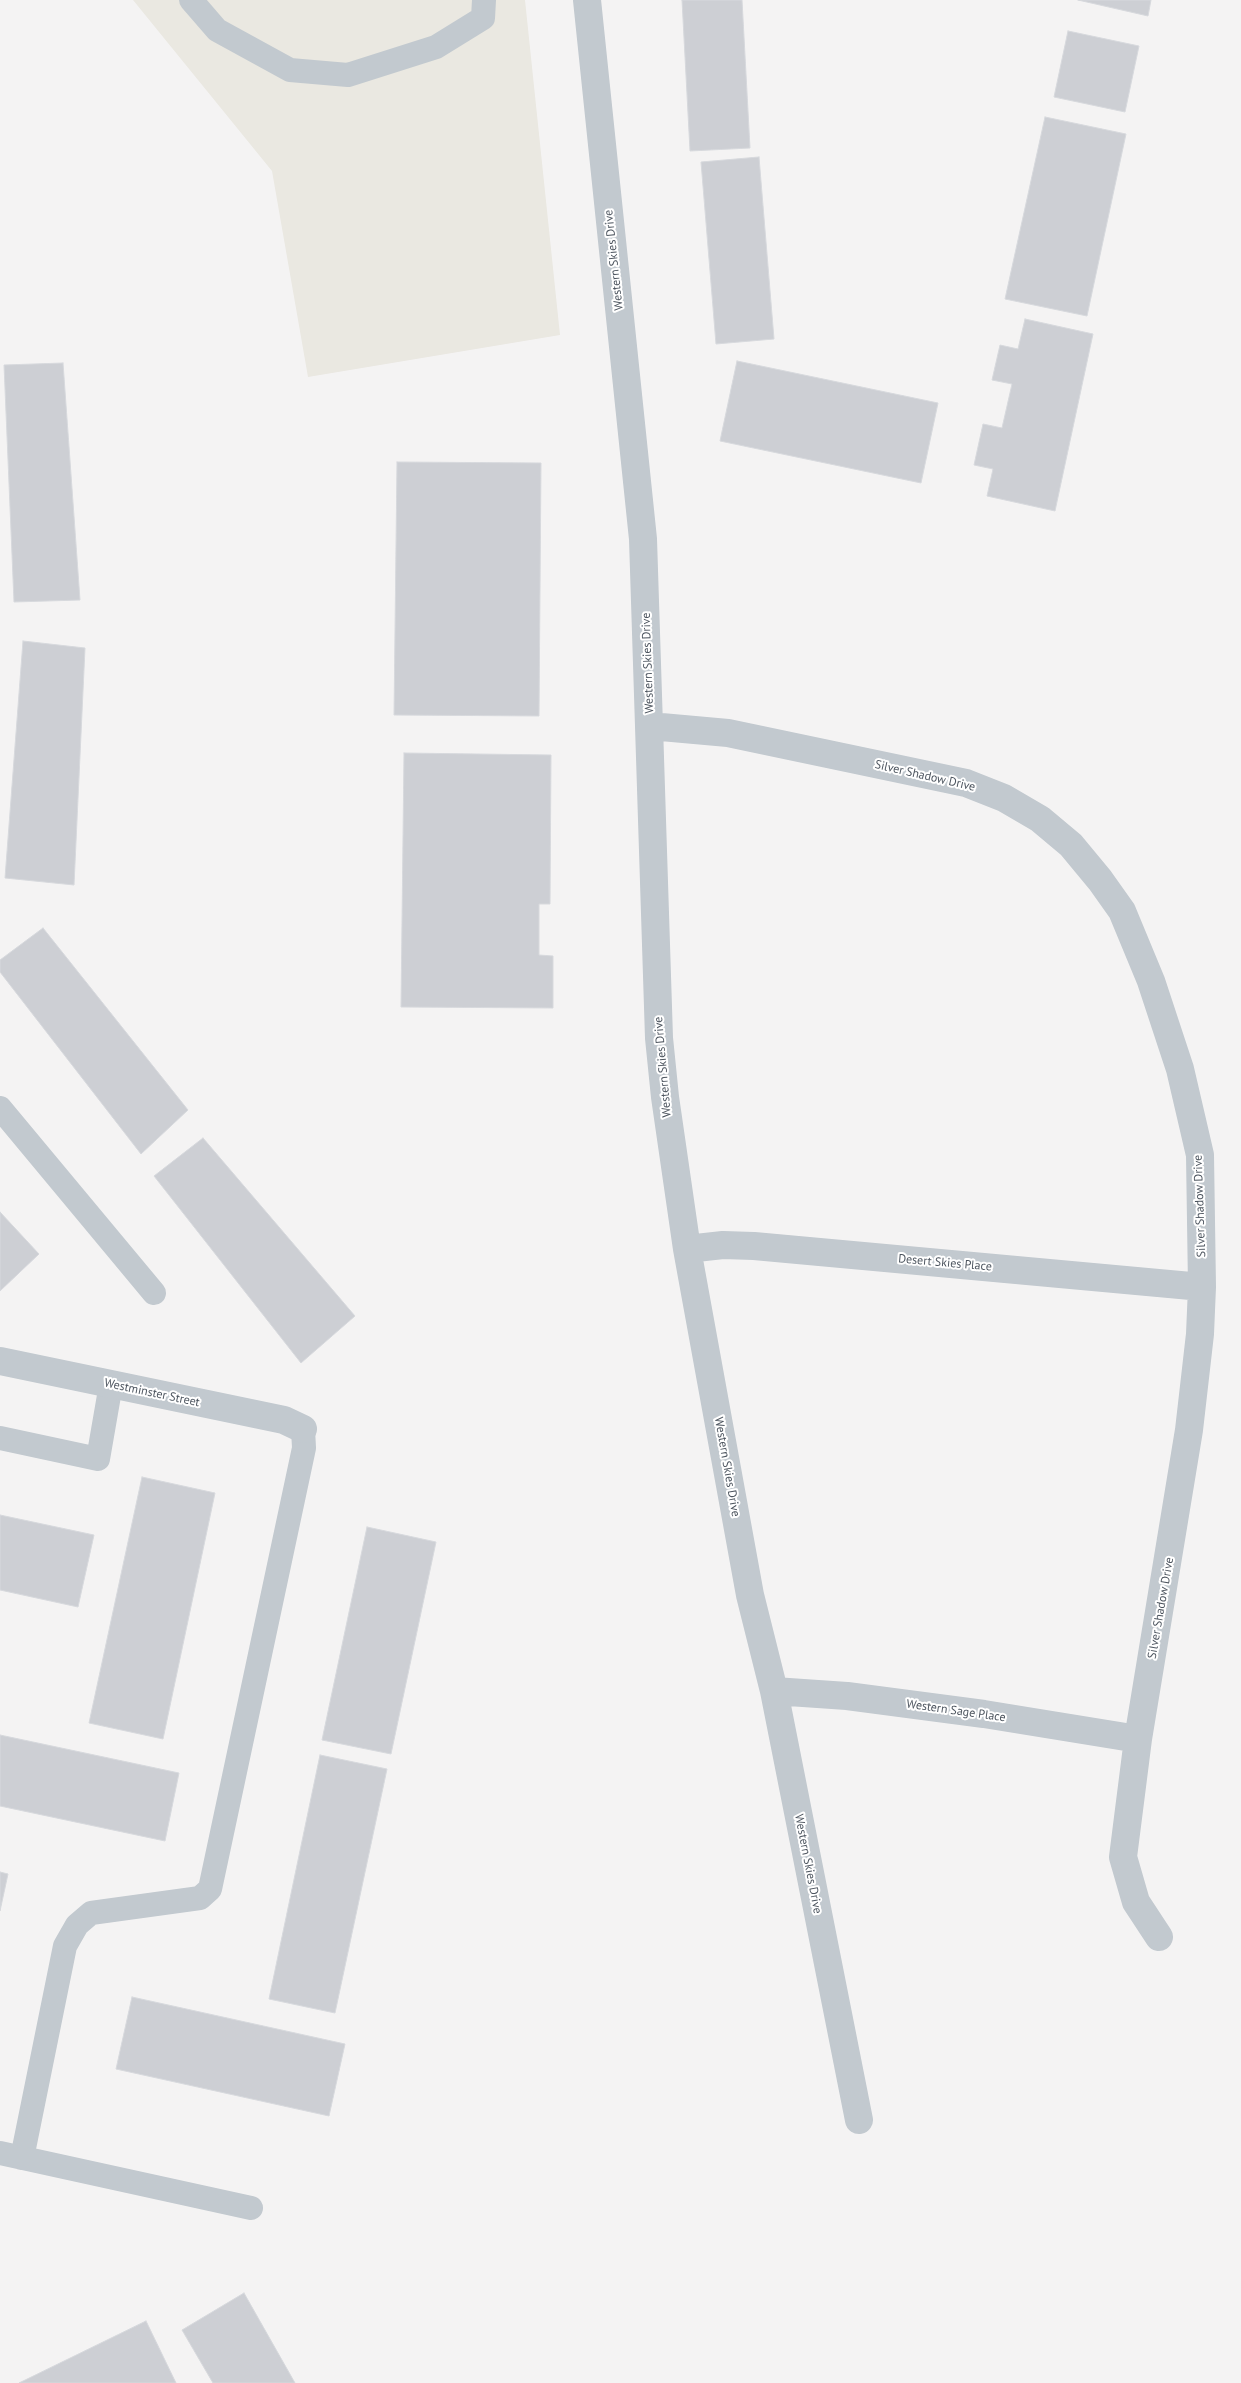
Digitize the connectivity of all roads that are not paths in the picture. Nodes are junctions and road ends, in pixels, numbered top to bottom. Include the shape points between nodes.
1 (191, 0) edge
2 (484, 0) edge
3 (587, 0) edge
4 (650, 726) junction
5 (0, 1108) edge
6 (687, 1249) junction
7 (1202, 1287) junction
8 (154, 1293) dead end
9 (0, 1361) edge
10 (111, 1384) junction
11 (303, 1429) joint
12 (0, 1438) edge
13 (774, 1691) junction
14 (1138, 1739) junction
15 (1159, 1937) dead end
16 (859, 2120) dead end
17 (11, 2156) edge
18 (251, 2208) dead end

1 - 2 lane via 217,30 290,70 348,75 436,48 483,18
3 - 4 street, Western Skies Drive via 643,539
4 - 6 street, Western Skies Drive via 659,1038
4 - 7 street, Silver Shadow Drive via 728,733 966,783 1004,798 1040,819 1071,845 1122,911 1152,981 1180,1069 1200,1155
5 - 8 lane
6 - 7 street, Desert Skies Place via 754,1246
6 - 13 street, Western Skies Drive via 750,1595
7 - 14 street, Silver Shadow Drive via 1189,1430
9 - 10 street, Westminster Street
10 - 11 street, Westminster Street via 284,1420
10 - 12 lane via 98,1459
11 - 17 lane via 304,1448 210,1889 200,1898 91,1913 77,1925 65,1946
13 - 14 street, Western Sage Place via 847,1696 955,1710
13 - 16 street, Western Skies Drive
14 - 15 street, Silver Shadow Drive via 1123,1857 1136,1902
17 - 18 lane

